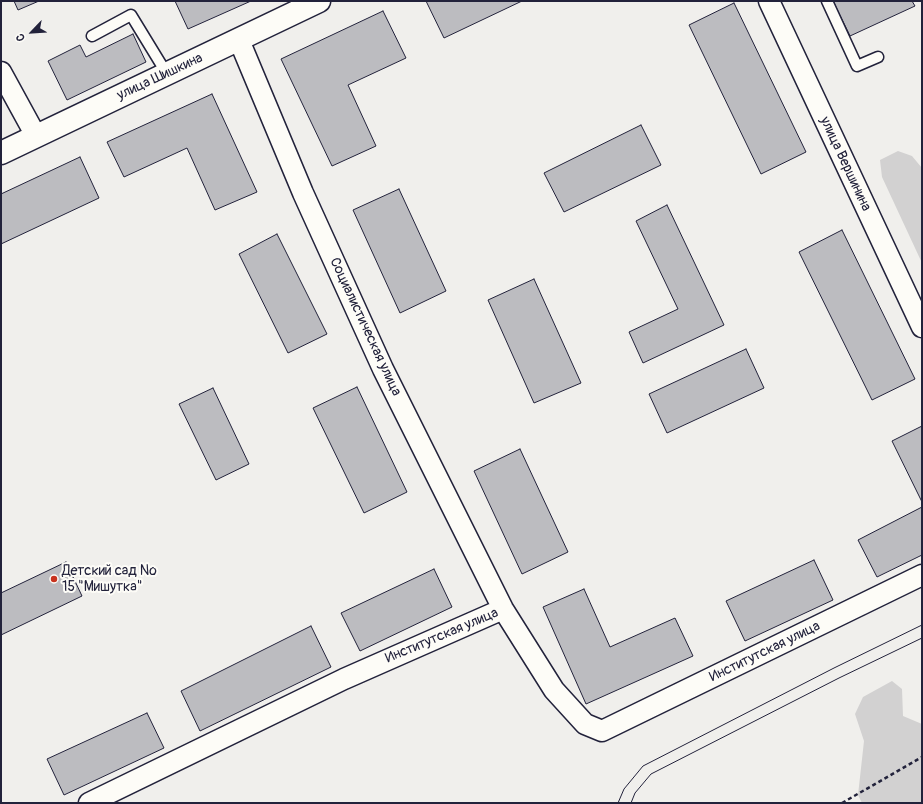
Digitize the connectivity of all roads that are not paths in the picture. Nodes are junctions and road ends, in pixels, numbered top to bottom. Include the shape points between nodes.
1 (319, 1) edge
2 (769, 1) edge
3 (827, 1) edge
4 (92, 36) dead end
5 (239, 40) junction
6 (878, 57) dead end
7 (1, 72) edge
8 (167, 74) junction
9 (36, 136) junction
10 (1, 153) edge
11 (922, 327) edge
12 (922, 575) edge
13 (503, 609) junction
14 (89, 803) edge

1 - 5 main road, улица Шишкина
2 - 11 street, улица Вершинина
3 - 6 lane via 857,66
4 - 8 lane via 131,15
5 - 8 main road, улица Шишкина
5 - 13 street, Социалистическая улица via 303,193 383,369
7 - 9 street
8 - 9 main road, улица Шишкина
9 - 10 main road, улица Шишкина
12 - 13 street, Институтская улица via 602,731 585,724 554,690
13 - 14 street, Институтская улица via 344,679

